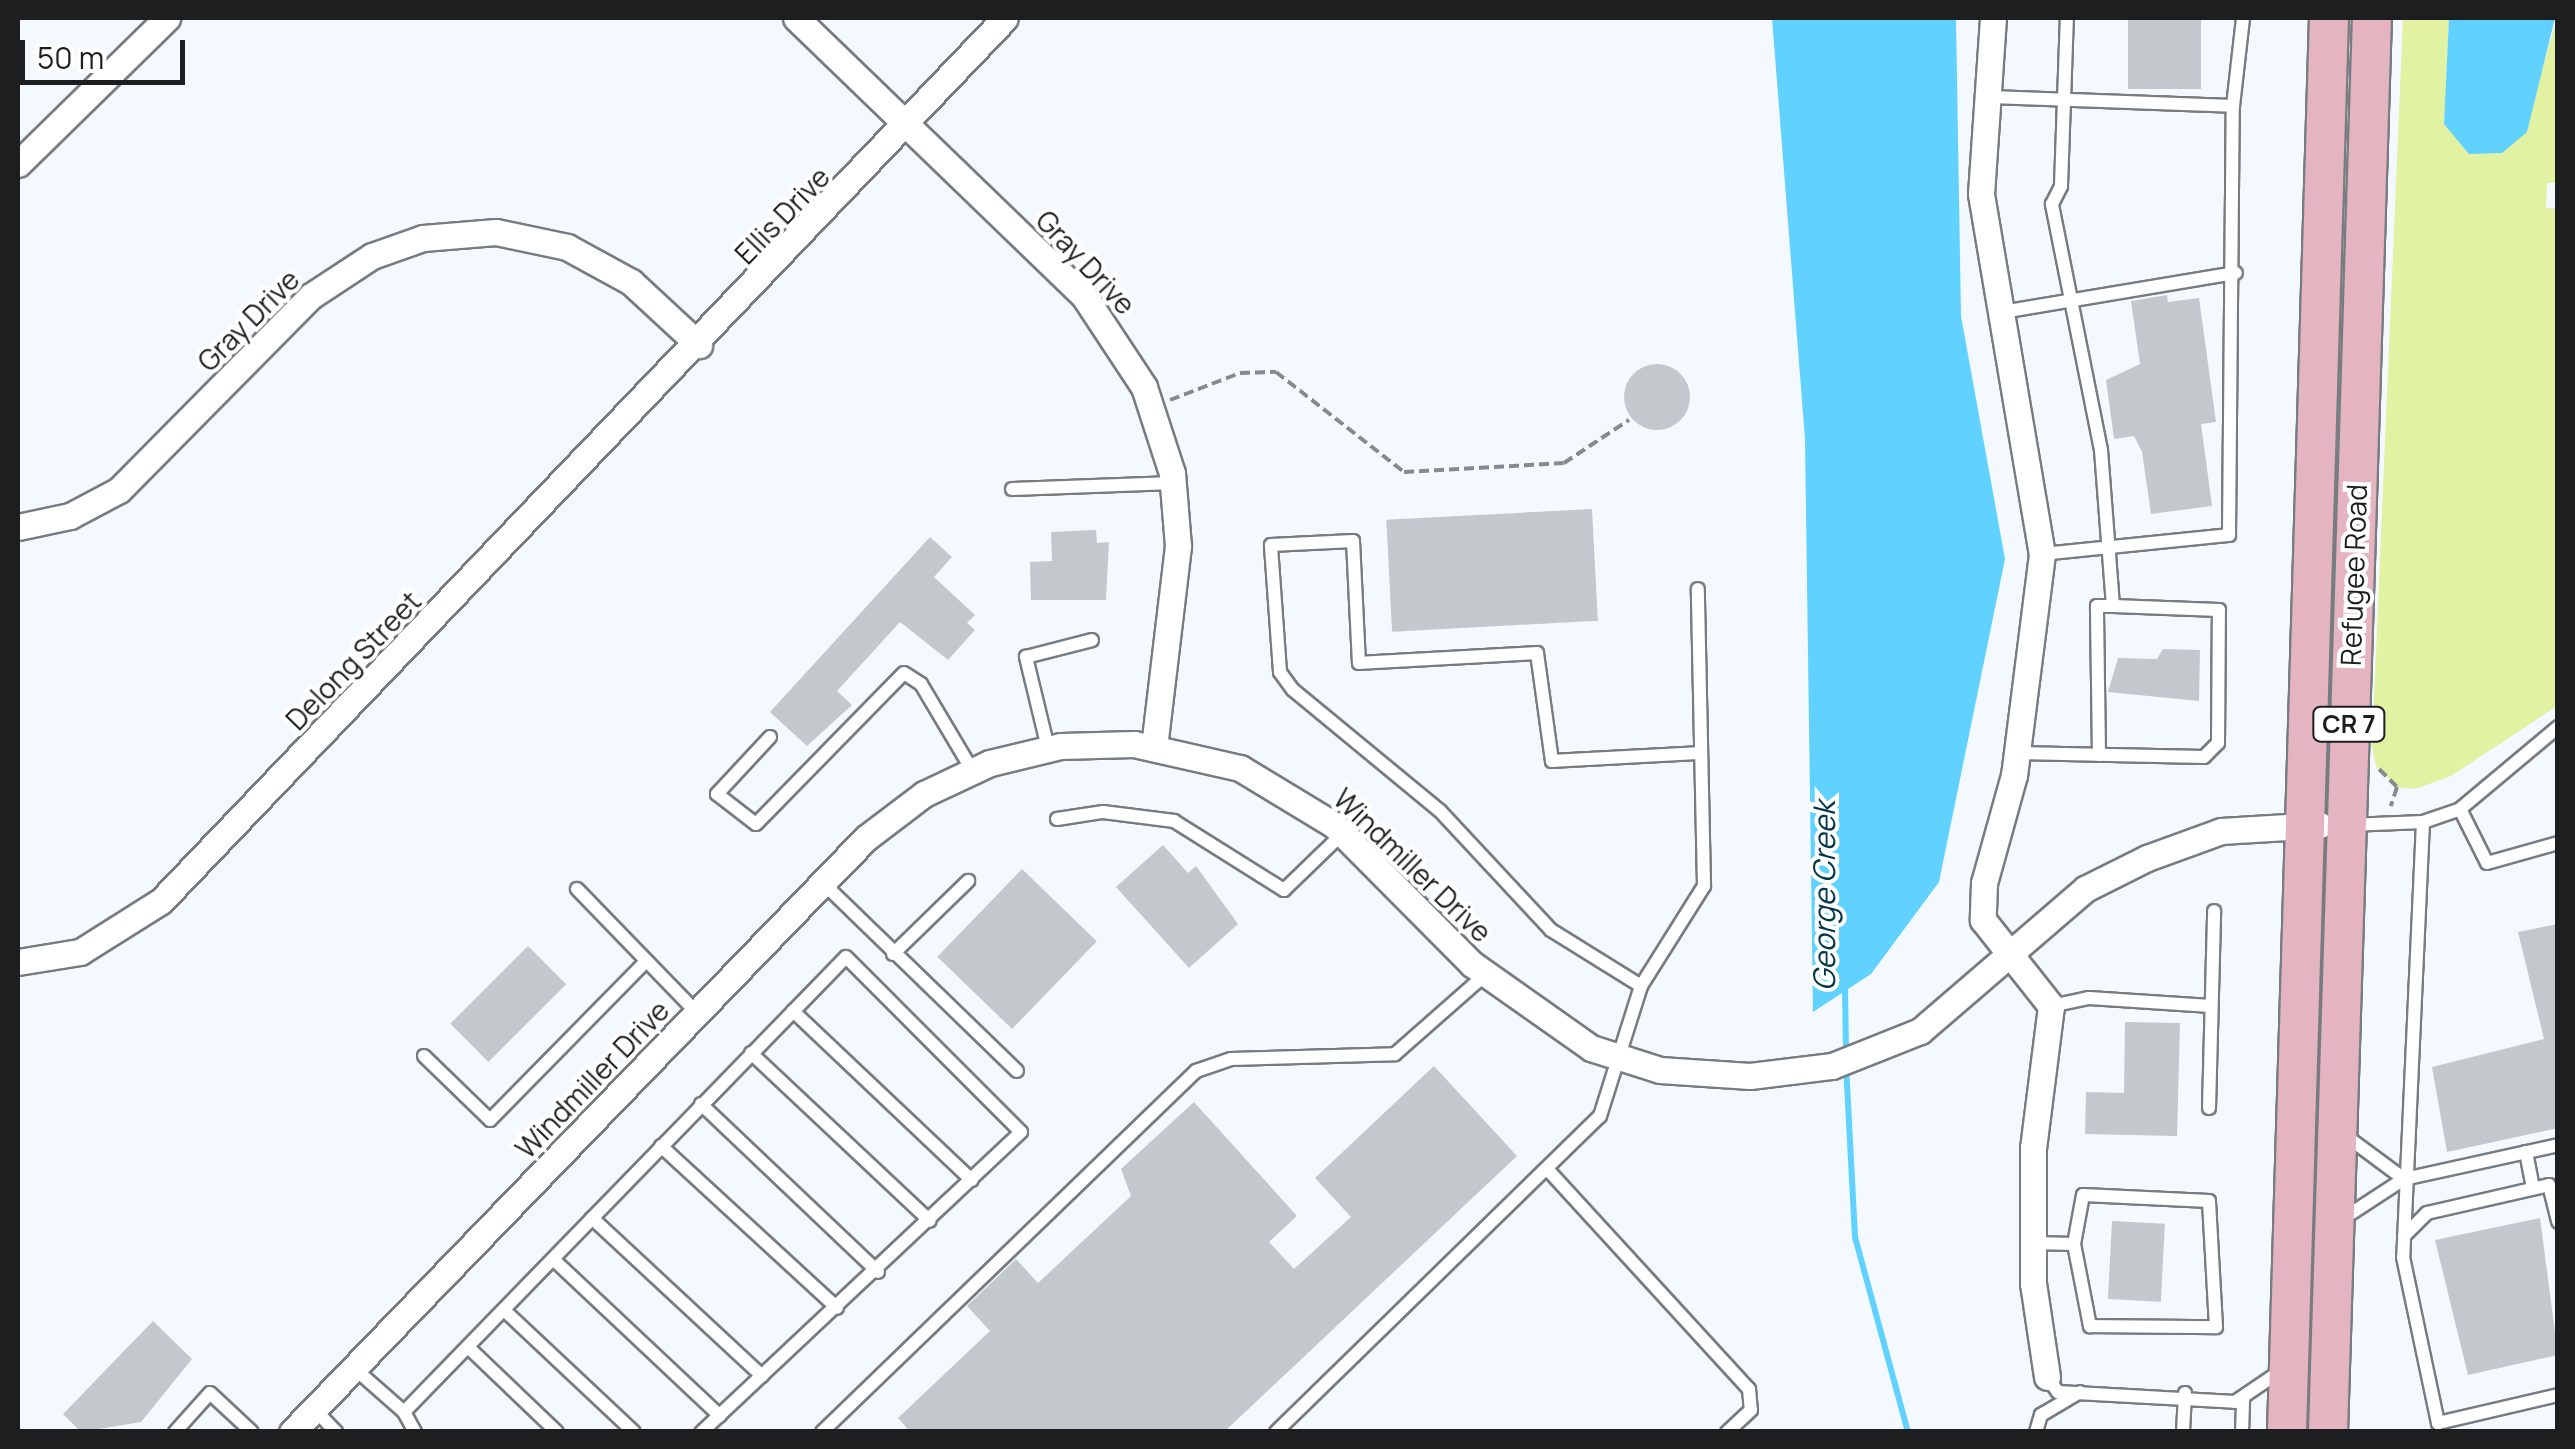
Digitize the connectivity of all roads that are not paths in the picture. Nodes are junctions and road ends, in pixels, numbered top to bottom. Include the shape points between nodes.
1 (168, 18) edge
2 (796, 18) edge
3 (1005, 18) edge
4 (1993, 18) edge
5 (2068, 18) edge
6 (2243, 18) edge
7 (2329, 18) edge
8 (2372, 18) edge
9 (1990, 97) junction
10 (2063, 102) junction
11 (2232, 106) junction
12 (909, 127) junction
13 (18, 164) edge
14 (2236, 274) junction
15 (2070, 296) junction
16 (2002, 312) junction
17 (699, 345) junction
18 (1174, 483) junction
19 (1012, 489) dead end
20 (18, 527) edge
21 (2114, 552) junction
22 (2042, 554) junction
23 (1698, 589) dead end
24 (2114, 606) junction
25 (1092, 640) dead end
26 (2558, 727) edge
27 (770, 737) dead end
28 (1154, 746) junction
29 (1048, 748) junction
30 (1701, 753) junction
31 (2017, 753) junction
32 (2099, 755) junction
33 (972, 770) junction
34 (2460, 809) junction
35 (1056, 820) dead end
36 (2423, 822) junction
37 (2324, 826) junction
38 (1342, 833) junction
39 (2558, 843) edge
40 (968, 880) dead end
41 (823, 882) junction
42 (577, 889) dead end
43 (2214, 911) dead end
44 (2016, 952) junction
45 (893, 954) junction
46 (18, 962) edge
47 (645, 962) junction
48 (1485, 975) junction
49 (1640, 986) junction
50 (2050, 1006) junction
51 (2211, 1006) junction
52 (793, 1011) junction
53 (698, 1012) junction
54 (751, 1053) junction
55 (424, 1056) dead end
56 (1616, 1056) junction
57 (1017, 1071) dead end
58 (701, 1104) junction
59 (2209, 1108) dead end
60 (2335, 1129) junction
61 (2558, 1145) edge
62 (661, 1146) junction
63 (2526, 1152) junction
64 (1549, 1171) junction
65 (2404, 1178) junction
66 (972, 1180) junction
67 (2533, 1188) junction
68 (2292, 1203) junction
69 (592, 1218) junction
70 (930, 1221) junction
71 (2558, 1222) edge
72 (2333, 1225) junction
73 (2404, 1236) junction
74 (2033, 1242) junction
75 (2074, 1244) junction
76 (553, 1259) junction
77 (878, 1272) junction
78 (837, 1308) junction
79 (504, 1310) junction
80 (468, 1347) junction
81 (2288, 1366) junction
82 (354, 1368) junction
83 (762, 1376) junction
84 (2046, 1377) joint
85 (2086, 1389) junction
86 (2185, 1394) junction
87 (2558, 1395) edge
88 (2243, 1398) junction
89 (314, 1409) junction
90 (404, 1412) junction
91 (720, 1416) junction
92 (175, 1432) edge
93 (252, 1432) edge
94 (292, 1432) edge
95 (336, 1432) edge
96 (416, 1432) edge
97 (557, 1432) edge
98 (634, 1432) edge
99 (701, 1432) edge
100 (822, 1432) edge
101 (1276, 1432) edge
102 (1727, 1432) edge
103 (2036, 1432) edge
104 (2184, 1432) edge
105 (2242, 1432) edge
106 (2287, 1432) edge
107 (2310, 1432) edge
108 (2328, 1432) edge

1 - 13 street
2 - 12 street, Gray Drive
3 - 12 street
4 - 9 street
5 - 10 lane
6 - 11 lane
7 - 37 main road, Refugee Road / CR 7
8 - 37 main road, Refugee Road / CR 7
9 - 10 lane
9 - 16 street via 1981,194
10 - 11 lane
10 - 15 lane via 2052,204
11 - 14 lane
12 - 17 street, Ellis Drive
12 - 18 street, Gray Drive via 1084,296 1152,408
14 - 15 lane
14 - 21 lane via 2229,535
15 - 16 lane
15 - 21 lane
16 - 22 street
17 - 20 street, Gray Drive via 631,282 567,248 496,232 424,238 372,256 311,296 118,490 70,516
17 - 46 street, Delong Street via 161,902 80,952
18 - 19 lane
18 - 28 street, Gray Drive via 1176,584
21 - 22 lane
21 - 24 lane
22 - 31 street
23 - 30 lane
24 - 32 lane via 2096,606
24 - 32 lane via 2219,610 2218,742 2204,757
25 - 29 lane via 1026,657
26 - 34 lane
27 - 33 lane via 717,794 756,824 904,672 921,684
28 - 29 street, Windmiller Drive
28 - 38 street, Windmiller Drive via 1240,768
29 - 33 street, Windmiller Drive
30 - 49 lane via 1704,886
30 - 49 lane via 1552,761 1537,653 1360,662 1353,542 1271,546 1280,672 1293,690 1440,811 1551,930
31 - 32 lane
31 - 44 street via 1984,920
33 - 41 street, Windmiller Drive via 894,814
34 - 36 lane
34 - 39 lane via 2487,863
35 - 38 lane via 1102,812 1174,821 1284,890
36 - 37 lane
36 - 65 lane
37 - 44 street, Windmiller Drive via 2221,831 2146,858 2085,889
37 - 60 main road, Refugee Road / CR 7
37 - 68 main road, Refugee Road / CR 7
38 - 48 street, Windmiller Drive
40 - 45 lane
41 - 45 lane
41 - 53 street, Windmiller Drive
42 - 47 lane
43 - 51 lane
44 - 50 street
44 - 56 street, Windmiller Drive via 1920,1031 1843,1062 1750,1076 1660,1070
45 - 57 lane
47 - 53 lane
47 - 55 lane via 490,1120
48 - 56 street, Windmiller Drive
48 - 100 lane via 1395,1054 1231,1059 1196,1071
49 - 56 lane
50 - 51 lane via 2089,998
50 - 74 street
51 - 59 lane
52 - 54 lane
52 - 66 lane
52 - 66 lane via 846,958 1022,1132
53 - 82 street, Windmiller Drive
54 - 58 lane
54 - 70 lane
56 - 64 lane via 1600,1116
58 - 62 lane
58 - 77 lane
60 - 65 lane
60 - 72 main road, Refugee Road / CR 7
61 - 63 lane
62 - 69 lane
62 - 78 lane
63 - 65 lane
63 - 67 lane
64 - 101 lane
64 - 102 lane via 1749,1389 1751,1410
65 - 72 lane
65 - 73 lane
66 - 70 lane
67 - 71 lane via 2549,1185
67 - 73 lane via 2426,1213
68 - 81 main road, Refugee Road / CR 7
68 - 107 main road, Refugee Road via 2311,1233
69 - 76 lane
69 - 83 lane
70 - 77 lane
72 - 108 main road, Refugee Road / CR 7
73 - 87 lane via 2438,1423
74 - 75 lane
74 - 84 street
75 - 75 lane via 2090,1326 2216,1327 2208,1201 2082,1194
76 - 79 lane
76 - 91 lane
77 - 78 lane
78 - 83 lane
79 - 80 lane
79 - 98 lane
80 - 90 lane
80 - 97 lane
81 - 88 lane
81 - 106 main road, Refugee Road / CR 7
82 - 89 street, Windmiller Drive
82 - 90 lane
83 - 91 lane
84 - 85 lane via 2058,1392
85 - 86 lane
85 - 103 lane via 2040,1416
86 - 88 lane
86 - 104 lane
88 - 105 lane
89 - 94 street, Windmiller Drive
89 - 95 lane
90 - 96 lane
91 - 99 lane
92 - 93 lane via 210,1392

